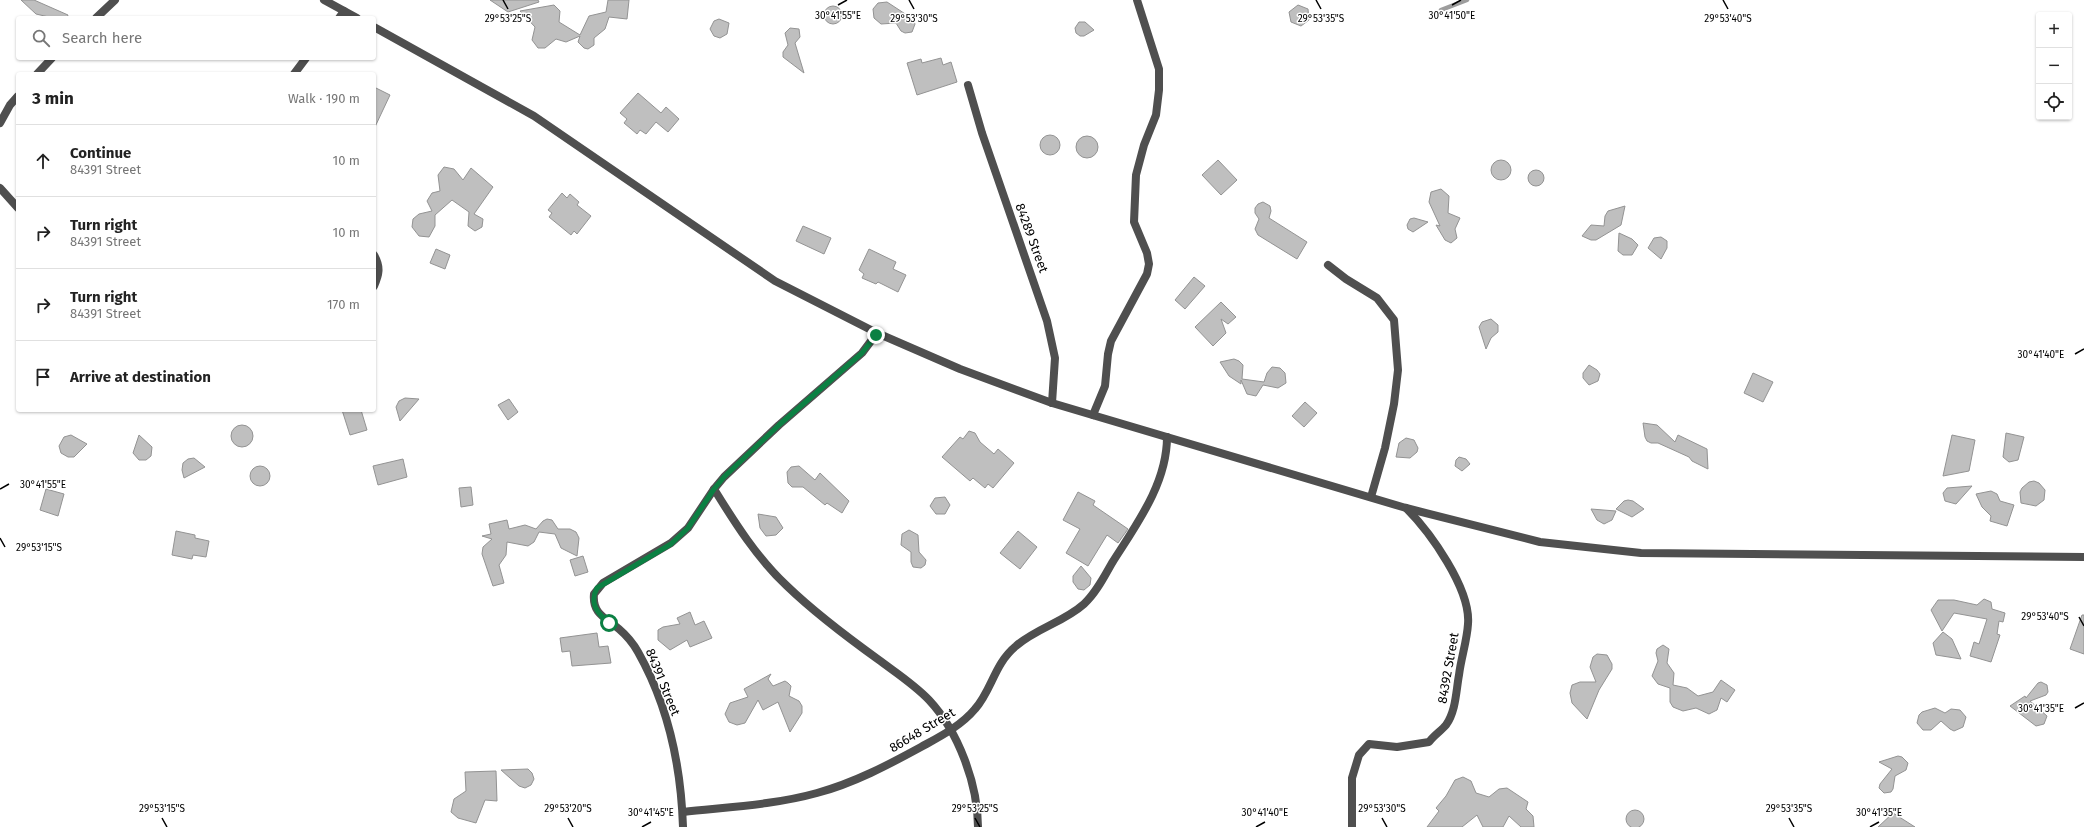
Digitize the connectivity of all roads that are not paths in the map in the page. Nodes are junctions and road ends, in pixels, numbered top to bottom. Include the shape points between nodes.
1 (115, 0) edge
2 (324, 0) edge
3 (1137, 0) edge
4 (344, 11) junction
5 (98, 16) edge
6 (340, 16) edge
7 (353, 16) edge
8 (376, 28) edge
9 (50, 60) edge
10 (304, 60) edge
11 (39, 72) edge
12 (296, 72) edge
13 (968, 85) dead end
14 (16, 98) edge
15 (0, 123) edge
16 (0, 188) edge
17 (16, 206) edge
18 (376, 258) edge
19 (1328, 265) dead end
20 (376, 282) edge
21 (878, 333) junction
22 (1052, 403) junction
23 (1093, 415) junction
24 (1167, 437) junction
25 (714, 489) junction
26 (1370, 497) junction
27 (1406, 508) junction
28 (2084, 557) edge
29 (952, 729) junction
30 (683, 812) junction
31 (683, 827) edge
32 (978, 827) edge
33 (1352, 827) edge

1 - 5 street
2 - 4 street
3 - 23 street via 1159,69 1156,115 1136,175 1134,222 1149,264 1111,342 1105,386
4 - 6 street
4 - 7 street
8 - 21 street via 534,116 775,281
9 - 11 street
10 - 12 street
13 - 22 street, 84289 Street via 982,133 1048,321 1055,358
14 - 15 street
16 - 17 street
18 - 20 street via 380,274
19 - 26 street via 1377,298 1394,320 1398,370 1394,404 1385,448
21 - 22 street via 960,369
21 - 25 street, 84391 Street via 862,353 779,425
22 - 23 street
23 - 24 street
24 - 26 street
24 - 29 street, 86648 Street via 1167,448 1153,495 1098,587 1085,603 1071,614 1016,646 1002,660 975,709
25 - 29 street via 734,523 786,585 840,631 928,699
25 - 30 street, 84391 Street via 688,528 671,544 603,583 594,594 595,608 600,616 627,636 648,669 663,706 672,740
26 - 27 street
27 - 28 street via 1540,542 1641,553
27 - 33 street, 84392 Street via 1438,546 1466,600 1468,623 1453,711 1446,726 1429,742 1398,747 1369,744 1359,755 1352,778
29 - 30 street, 86648 Street via 909,753 835,787 789,799
29 - 32 street via 970,778 978,811
30 - 31 street, 84391 Street

